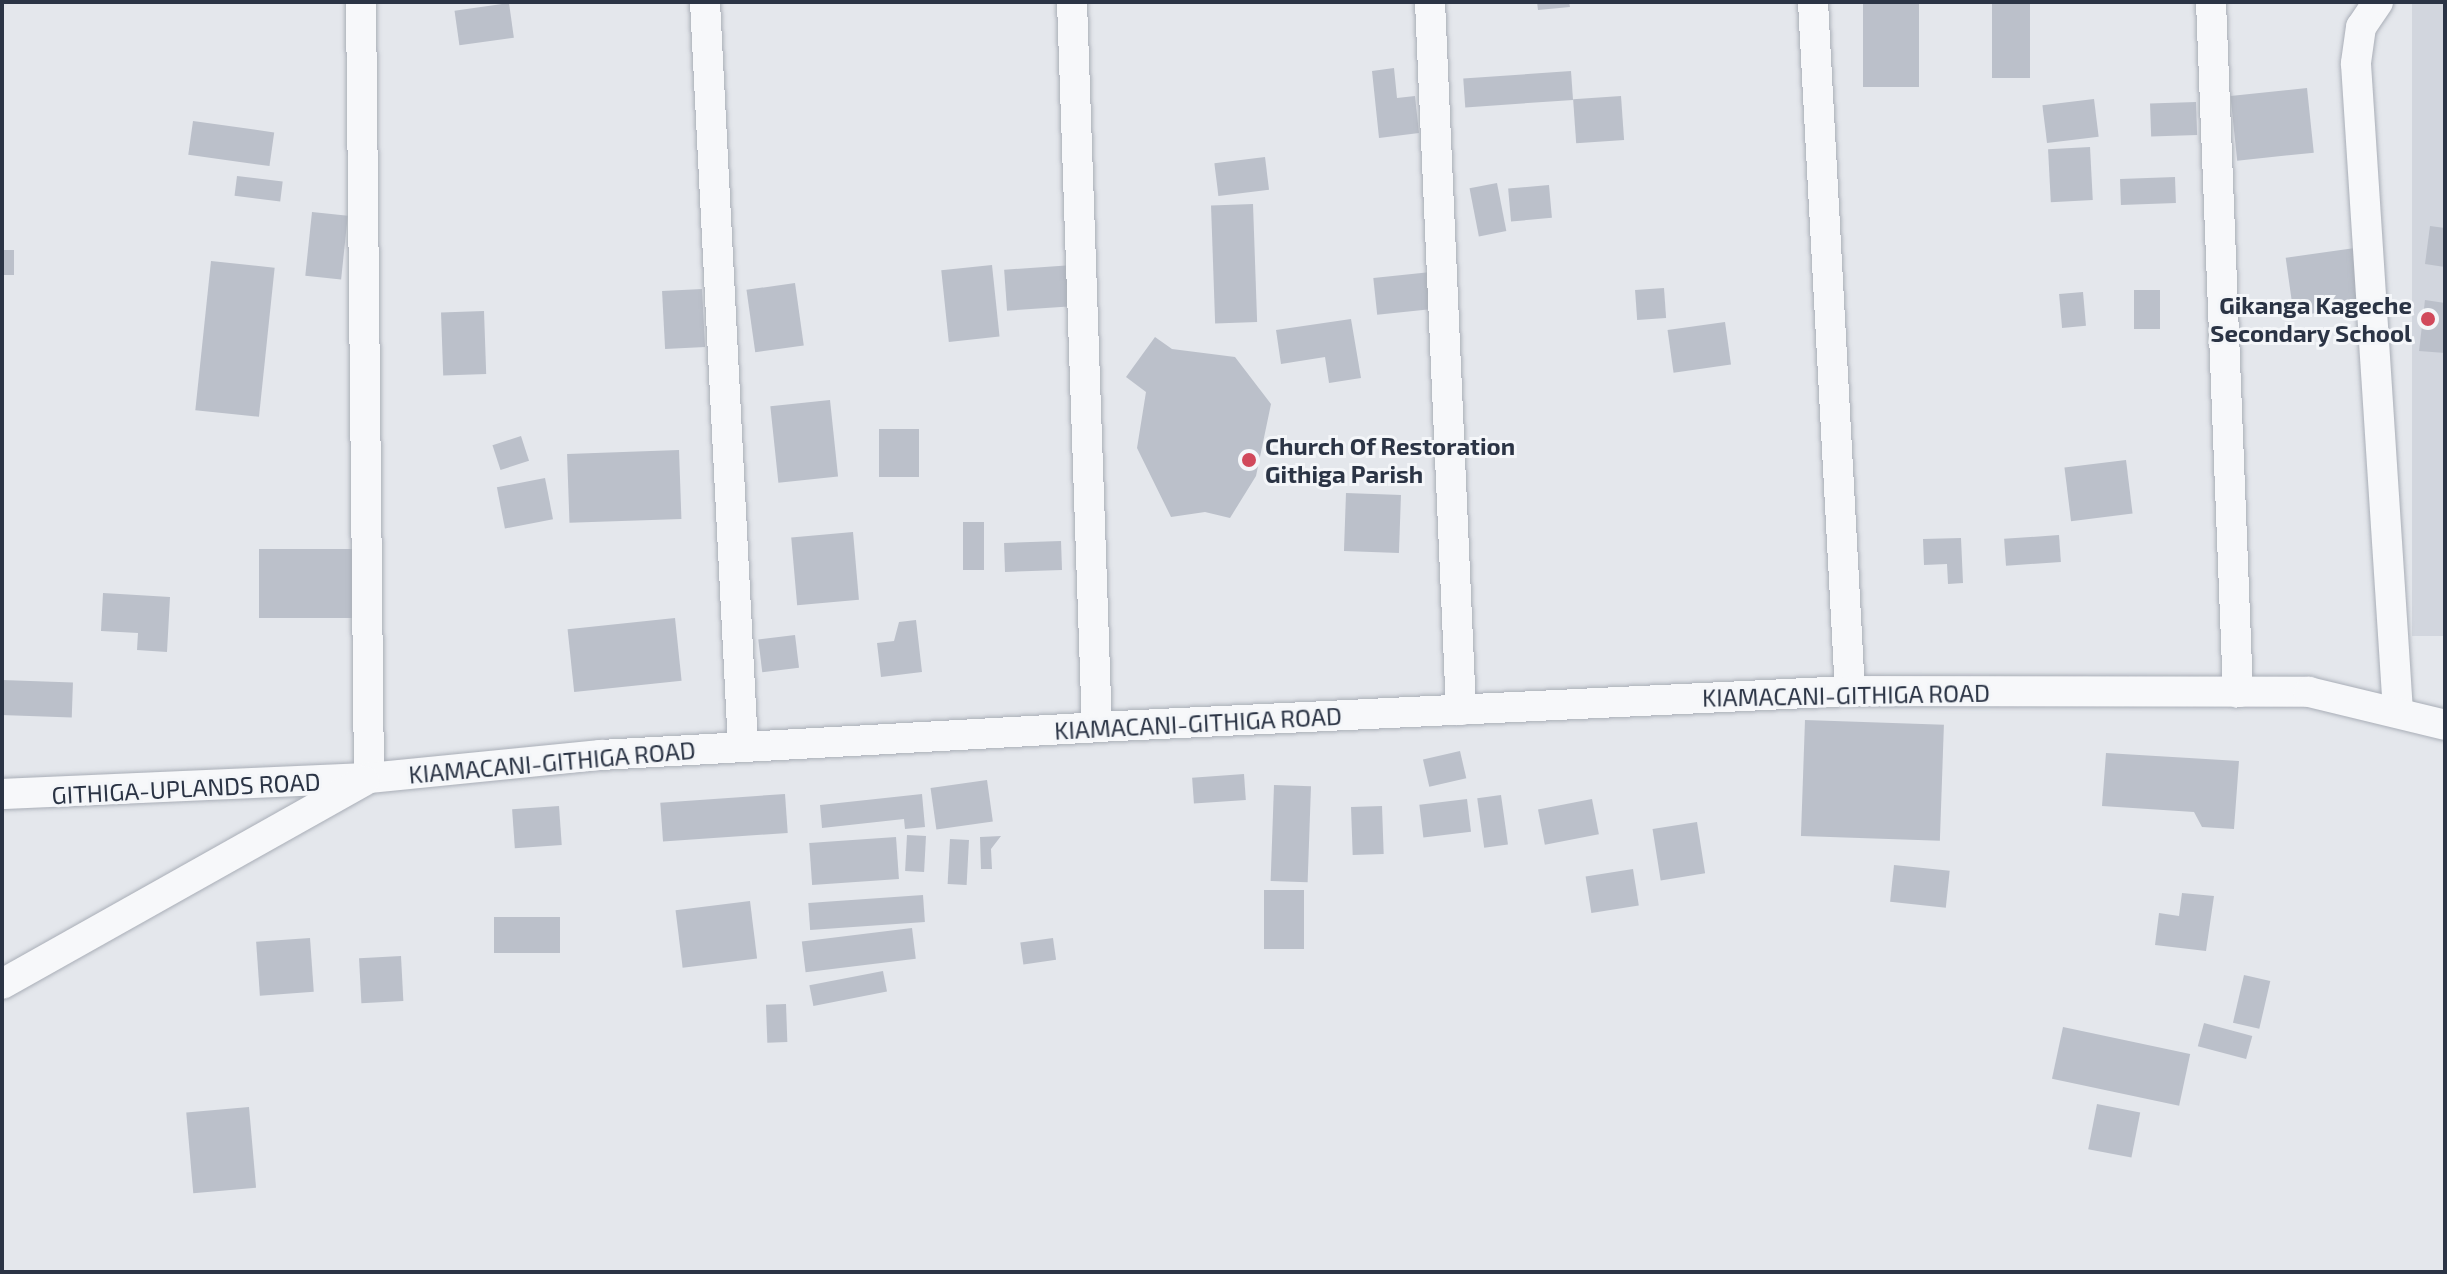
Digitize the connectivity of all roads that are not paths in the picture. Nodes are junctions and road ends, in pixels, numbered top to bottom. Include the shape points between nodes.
1 (361, 2) edge
2 (705, 2) edge
3 (1072, 2) edge
4 (1430, 2) edge
5 (1813, 2) edge
6 (2211, 2) edge
7 (2378, 2) edge
8 (1850, 691) junction
9 (2238, 692) junction
10 (1461, 710) junction
11 (2398, 711) junction
12 (2445, 725) edge
13 (1097, 727) junction
14 (743, 747) junction
15 (369, 778) junction
16 (2, 794) edge
17 (2, 984) edge

1 - 15 street
2 - 14 street
3 - 13 street
4 - 10 street
5 - 8 street
6 - 9 street
7 - 11 street via 2361,27 2356,64
8 - 9 street, KIAMACANI-GITHIGA ROAD
8 - 10 street, KIAMACANI-GITHIGA ROAD
9 - 11 street, KIAMACANI-GITHIGA ROAD via 2309,692
10 - 13 street, KIAMACANI-GITHIGA ROAD
11 - 12 street, KIAMACANI-GITHIGA ROAD
13 - 14 street, KIAMACANI-GITHIGA ROAD
14 - 15 street, KIAMACANI-GITHIGA ROAD
15 - 16 street, GITHIGA-UPLANDS ROAD
15 - 17 street, KIAMACANI-GITHIGA ROAD

